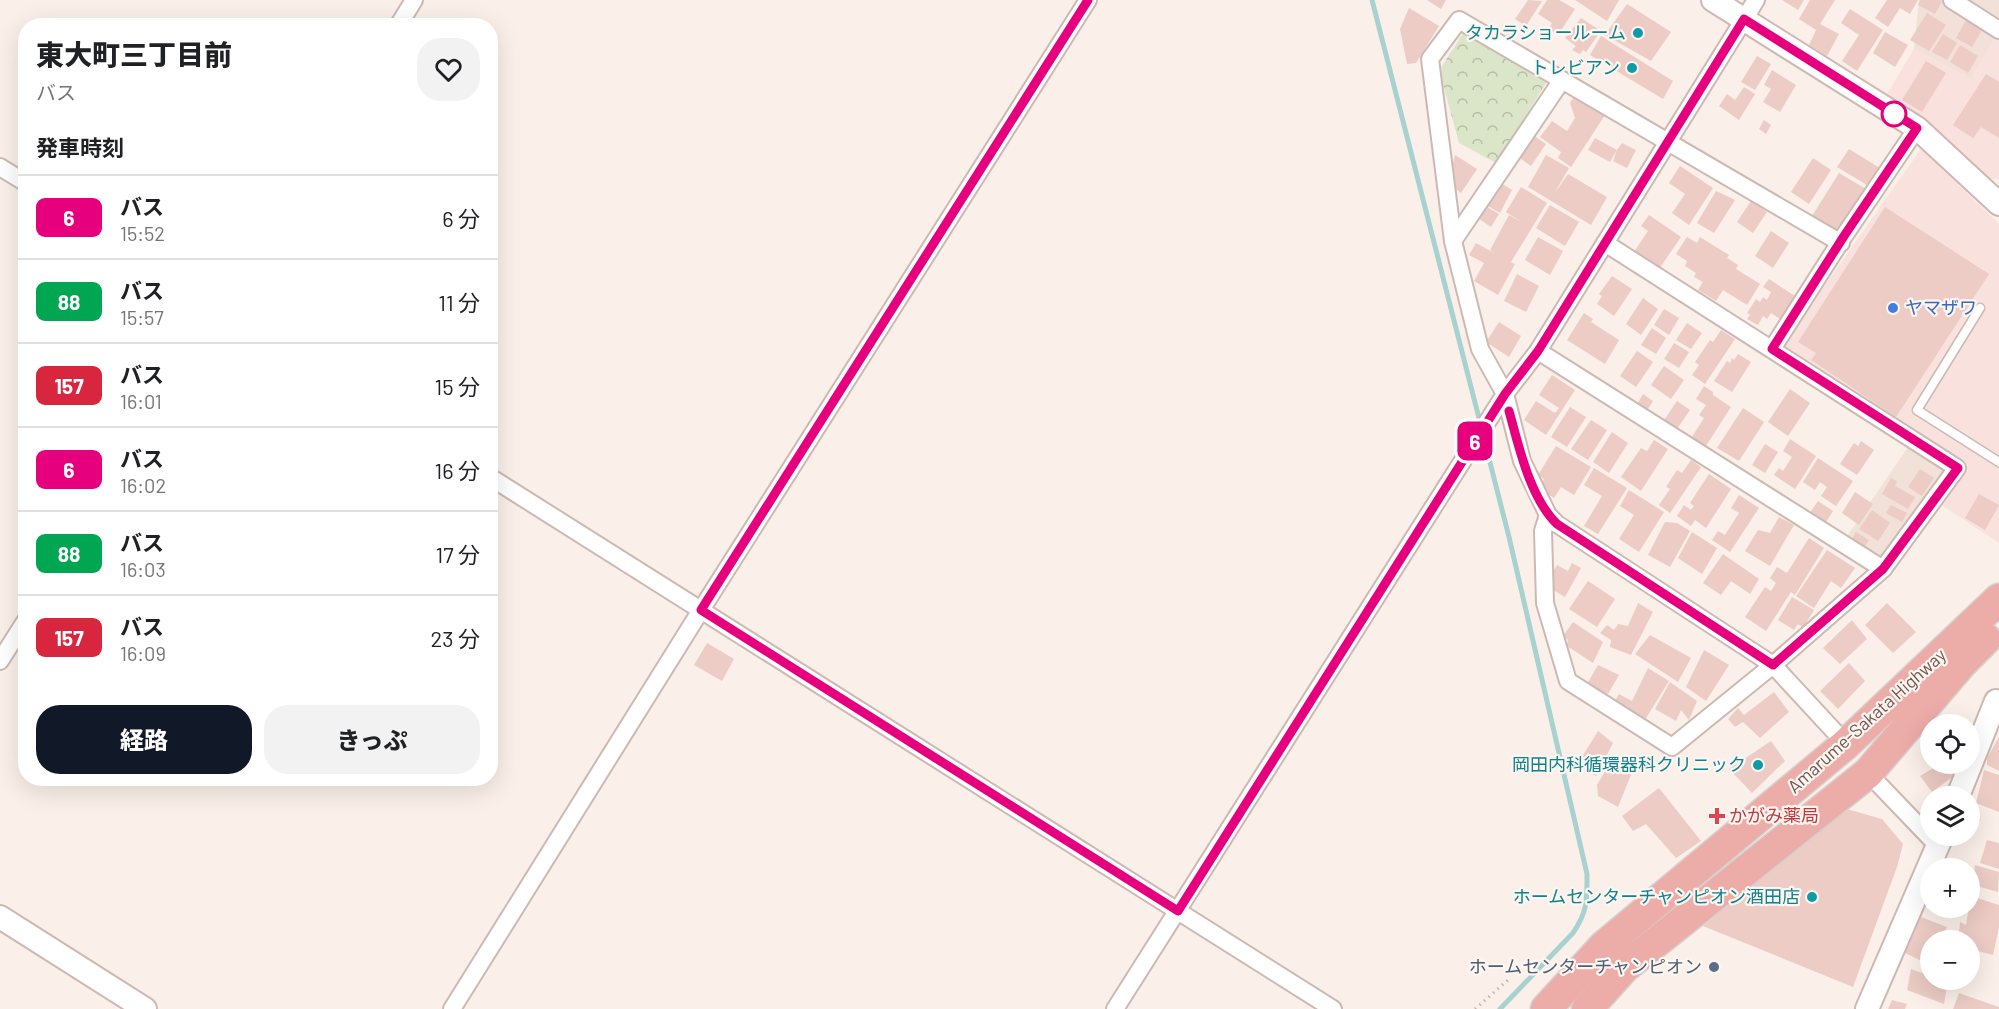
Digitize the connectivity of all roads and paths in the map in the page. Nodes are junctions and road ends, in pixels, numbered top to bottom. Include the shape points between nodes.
1 (414, 0) edge
2 (1088, 0) edge
3 (1713, 0) edge
4 (1756, 0) edge
5 (1952, 0) edge
6 (403, 18) edge
7 (1744, 19) junction
8 (1999, 30) edge
9 (1562, 80) junction
10 (1917, 128) junction
11 (1668, 141) junction
12 (0, 167) edge
13 (18, 178) edge
14 (1997, 197) edge
15 (1453, 241) junction
16 (1605, 243) junction
17 (1841, 243) junction
18 (1980, 308) dead end
19 (1772, 349) junction
20 (1538, 351) junction
21 (1505, 394) junction
22 (1999, 462) edge
23 (498, 482) edge
24 (1548, 515) junction
25 (1883, 569) junction
26 (1999, 598) edge
27 (701, 610) junction
28 (1999, 626) edge
29 (18, 633) edge
30 (0, 661) edge
31 (1773, 665) junction
32 (1998, 699) edge
33 (1846, 744) junction
34 (1869, 773) junction
35 (1962, 786) edge
36 (1920, 822) edge
37 (1938, 846) edge
38 (1178, 911) junction
39 (0, 917) edge
40 (1508, 980) dead end
41 (145, 1009) edge
42 (452, 1009) edge
43 (1115, 1009) edge
44 (1333, 1009) edge
45 (1476, 1009) edge
46 (1546, 1009) edge
47 (1587, 1009) edge
48 (1867, 1009) edge

1 - 6 street
2 - 27 street
3 - 7 street
4 - 7 street
5 - 8 street
7 - 10 street
7 - 11 street
9 - 11 street
9 - 15 street
9 - 15 street via 1459,20 1430,58
10 - 14 street
10 - 17 street
11 - 16 street
11 - 17 street
12 - 13 street
15 - 21 street via 1480,349
16 - 19 street
16 - 20 street
17 - 19 street
18 - 22 lane via 1917,410
19 - 25 street via 1958,468
20 - 21 street
20 - 25 street
21 - 24 street via 1522,461
21 - 38 street
23 - 27 street
24 - 31 street
24 - 31 street via 1543,531 1545,603 1568,681 1672,747
25 - 31 street
26 - 33 highway, Amarume-Sakata Highway
27 - 38 street
27 - 42 street
28 - 34 highway, Amarume-Sakata Highway via 1962,663
29 - 30 street
31 - 33 street
32 - 35 street
33 - 46 highway, Amarume-Sakata Highway via 1604,946
34 - 36 street
34 - 47 highway, Amarume-Sakata Highway via 1625,967
37 - 48 street
38 - 43 street
38 - 44 street
39 - 41 street
40 - 45 path

